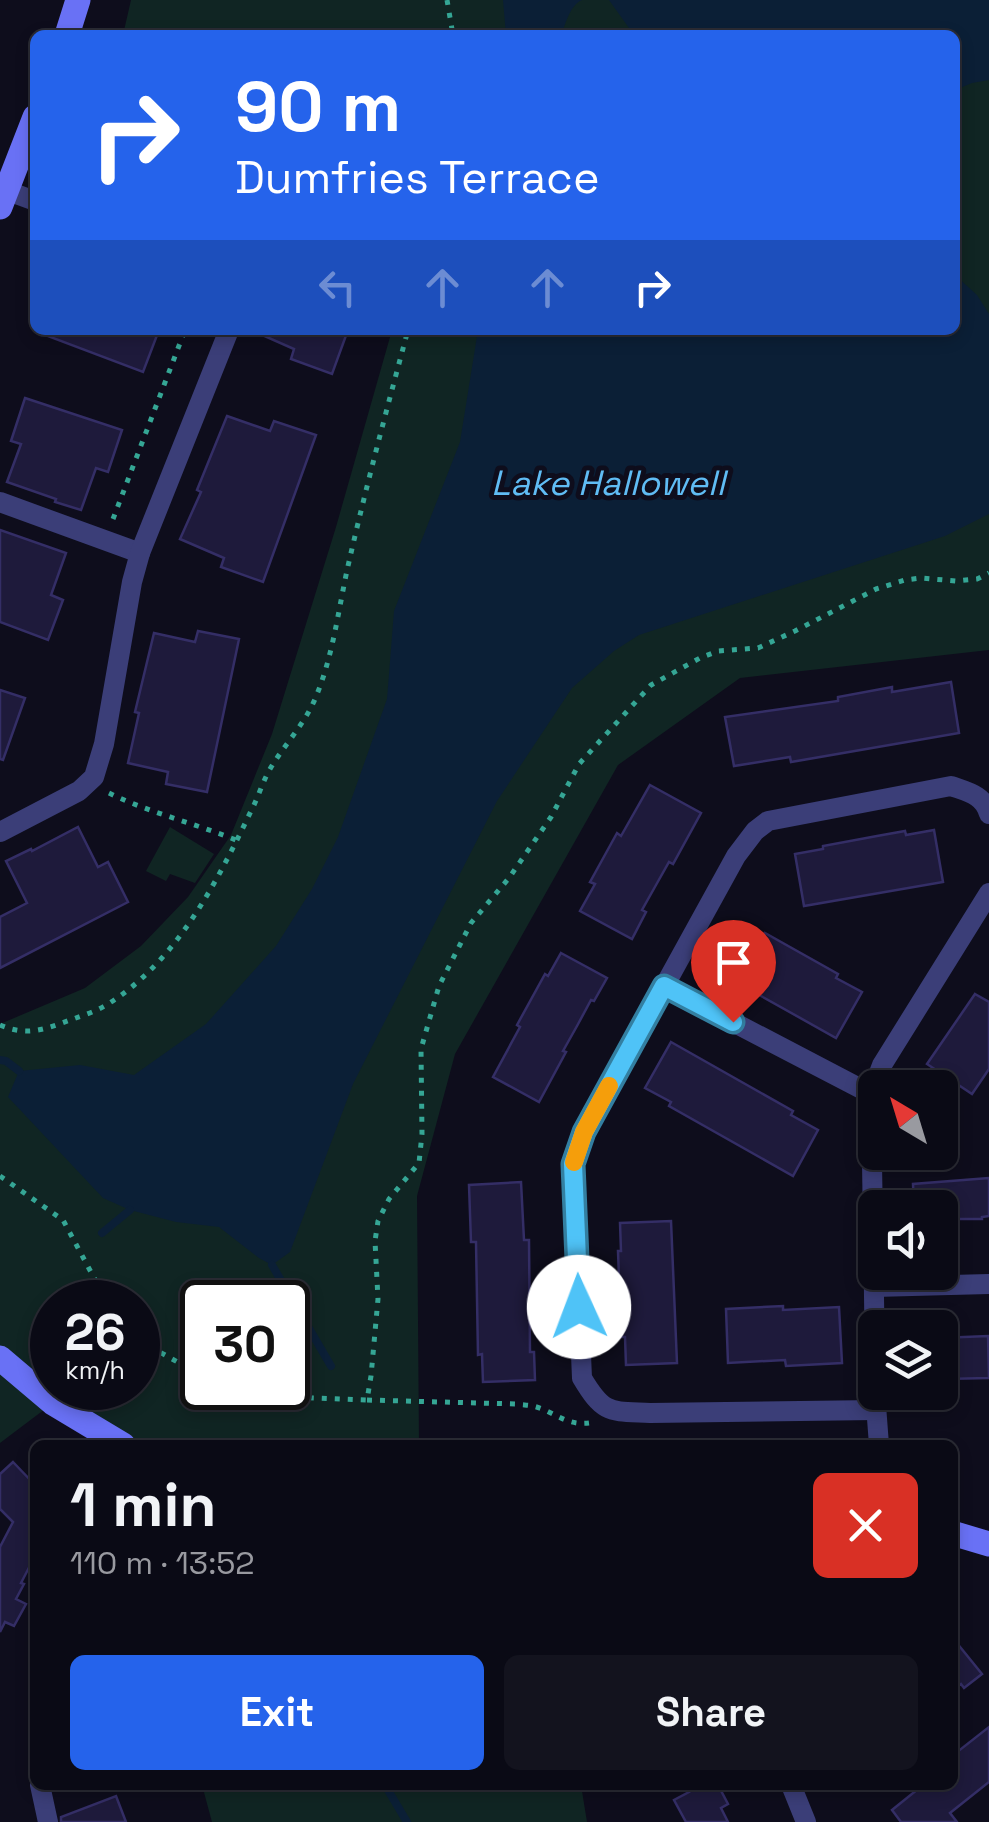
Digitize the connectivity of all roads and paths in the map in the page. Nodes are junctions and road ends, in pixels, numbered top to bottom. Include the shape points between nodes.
1 (78, 0) edge
2 (447, 0) edge
3 (69, 30) edge
4 (452, 30) edge
5 (30, 129) edge
6 (2, 195) edge
7 (30, 200) edge
8 (182, 335) edge
9 (228, 335) edge
10 (407, 335) edge
11 (0, 502) edge
12 (104, 541) junction
13 (140, 553) junction
14 (989, 573) edge
15 (88, 782) junction
16 (989, 814) edge
17 (1, 830) edge
18 (236, 840) junction
19 (989, 892) edge
20 (664, 986) junction
21 (0, 1025) edge
22 (880, 1070) edge
23 (858, 1087) edge
24 (0, 1176) edge
25 (94, 1280) edge
26 (989, 1284) edge
27 (958, 1285) edge
28 (0, 1358) edge
29 (310, 1398) edge
30 (367, 1400) junction
31 (858, 1402) edge
32 (877, 1410) edge
33 (615, 1411) junction
34 (115, 1440) edge
35 (879, 1440) edge
36 (958, 1535) edge
37 (989, 1544) edge
38 (41, 1790) edge
39 (793, 1790) edge
40 (48, 1822) edge
41 (806, 1822) edge

1 - 3 street
2 - 4 path
5 - 6 street
6 - 7 street
8 - 12 path
9 - 13 street
10 - 18 path via 315,700
11 - 12 street
12 - 13 street
13 - 15 street via 104,744
14 - 30 path via 956,581 905,580 758,648 700,658 651,686 579,764 509,878 472,923 438,986 421,1050 419,1163 389,1200 374,1241 378,1299
15 - 17 street
15 - 18 path via 138,807
16 - 20 street via 975,794 951,786 768,821 736,856
18 - 21 path via 192,919 124,992 105,1006 38,1030 19,1033
19 - 22 street
20 - 23 street
20 - 33 street via 573,1164 582,1378 596,1402
24 - 25 path via 62,1220
26 - 27 street
28 - 34 street via 53,1403
29 - 30 path
30 - 33 path via 536,1406 585,1424
31 - 33 street
32 - 35 street
36 - 37 street
38 - 40 street
39 - 41 street

